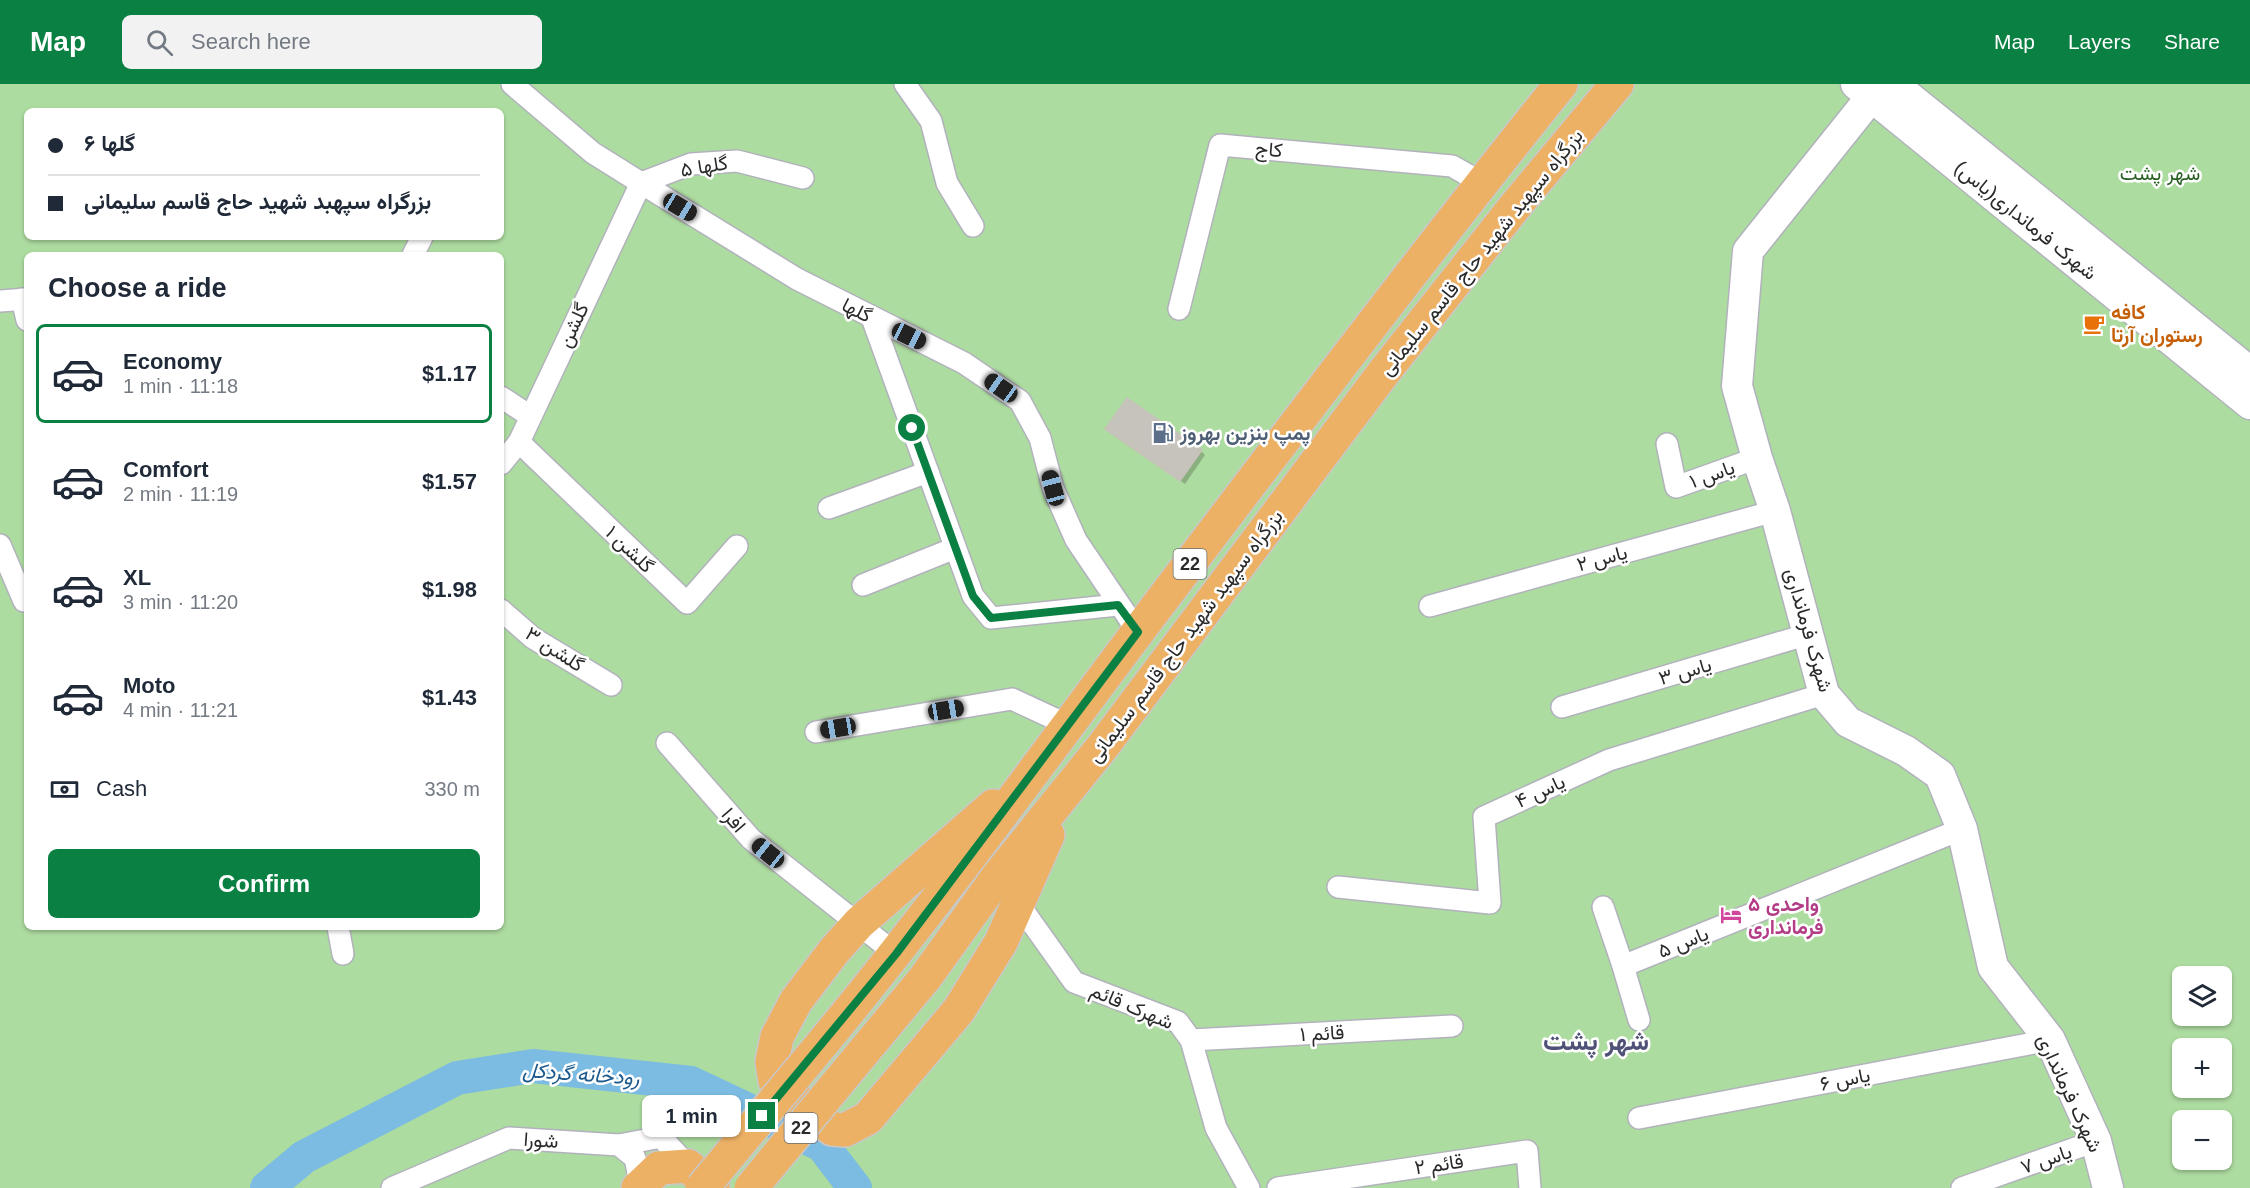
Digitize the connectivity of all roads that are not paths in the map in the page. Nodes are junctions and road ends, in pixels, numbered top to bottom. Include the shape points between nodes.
1 (512, 84) edge
2 (905, 84) edge
3 (1561, 84) edge
4 (1617, 84) edge
5 (1874, 88) edge
6 (802, 178) dead end
7 (641, 183) junction
8 (1482, 183) junction
9 (973, 226) dead end
10 (24, 299) edge
11 (0, 301) edge
12 (1179, 309) dead end
13 (872, 318) junction
14 (2189, 338) junction
15 (2250, 372) edge
16 (504, 400) edge
17 (2250, 404) edge
18 (530, 416) junction
19 (519, 442) junction
20 (1667, 444) dead end
21 (1757, 458) junction
22 (504, 460) edge
23 (928, 472) junction
24 (829, 507) dead end
25 (1775, 511) junction
26 (0, 545) edge
27 (737, 546) dead end
28 (956, 548) junction
29 (863, 585) dead end
30 (24, 599) edge
31 (1118, 605) junction
32 (1430, 606) dead end
33 (504, 613) edge
34 (1138, 632) junction
35 (1809, 634) junction
36 (611, 685) dead end
37 (1824, 693) junction
38 (1562, 707) dead end
39 (1070, 726) junction
40 (816, 732) dead end
41 (667, 743) dead end
42 (1038, 768) junction
43 (1070, 786) junction
44 (1962, 829) junction
45 (999, 875) junction
46 (1338, 887) dead end
47 (1017, 903) junction
48 (1603, 907) dead end
49 (859, 923) junction
50 (339, 930) edge
51 (343, 954) dead end
52 (896, 954) junction
53 (1623, 966) junction
54 (1639, 1020) dead end
55 (1452, 1026) dead end
56 (1191, 1040) junction
57 (2050, 1040) junction
58 (1639, 1118) dead end
59 (2096, 1141) junction
60 (620, 1145) junction
61 (695, 1177) edge
62 (639, 1185) edge
63 (392, 1188) edge
64 (713, 1188) edge
65 (751, 1188) edge
66 (1249, 1188) edge
67 (1278, 1188) edge
68 (1530, 1188) edge
69 (1962, 1188) edge
70 (2108, 1188) edge

1 - 7 street, گلها via 593,153
2 - 9 street via 931,121 947,183
3 - 8 highway, بزرگراه سپهبد شهید حاج قاسم سلیمانی / 22
4 - 43 highway, بزرگراه سپهبد شهید حاج قاسم سلیمانی / 22 via 1384,372
5 - 14 street, شهرک فرمانداری(یاس) via 1957,148
5 - 21 street, شهرک فرمانداری via 1748,251 1737,386
6 - 7 street, گلها ۵ via 737,161 691,164
7 - 13 street, گلها via 797,279
7 - 18 street, گلشن
8 - 12 street, کاج via 1452,166 1220,145
8 - 34 highway, بزرگراه سپهبد شهید حاج قاسم سلیمانی / 22
10 - 11 street
13 - 23 street
13 - 31 street, گلها via 964,363 1020,401 1040,438 1053,488 1076,540
14 - 15 street, شهرک فرمانداری(یاس)
14 - 17 street, شهرک فرمانداری(یاس)
16 - 18 street
18 - 19 street, گلشن
19 - 22 street, گلشن
19 - 27 street, گلشن ۱ via 687,603
20 - 21 street, یاس ۱ via 1676,487
21 - 25 street, شهرک فرمانداری
23 - 24 street
23 - 28 street
25 - 32 street, یاس ۲
25 - 35 street, شهرک فرمانداری
26 - 30 street
28 - 29 street
28 - 31 street via 973,596 991,618
31 - 34 street, گلها
33 - 36 street, گلشن ۳ via 533,638
34 - 39 highway, بزرگراه سپهبد شهید حاج قاسم سلیمانی / 22
35 - 37 street, شهرک فرمانداری
35 - 38 street, یاس ۳
37 - 44 street, شهرک فرمانداری via 1848,722 1906,751 1940,775
37 - 46 street, یاس ۴ via 1609,760 1484,817 1490,903
39 - 40 street via 1012,699
39 - 42 highway, بزرگراه سپهبد شهید حاج قاسم سلیمانی / 22
41 - 49 street, افرا via 752,839
42 - 49 highway
42 - 52 highway, بزرگراه سپهبد شهید حاج قاسم سلیمانی / 22
43 - 45 highway, بزرگراه سپهبد شهید حاج قاسم سلیمانی / 22
43 - 47 highway
44 - 53 street, یاس ۵
44 - 57 street, شهرک فرمانداری via 1993,966
45 - 47 street, شهرک قائم
45 - 65 highway, بزرگراه سپهبد شهید حاج قاسم سلیمانی / 22, bridge via 925,978
47 - 49 highway via 1001,942 959,1010 868,1118 845,1130 832,1129 776,1081 772,1062 777,1038 796,1001
47 - 56 street, شهرک قائم via 1074,982 1178,1022
48 - 53 street
49 - 52 street, افرا
50 - 51 street
52 - 61 highway, بزرگراه سپهبد شهید حاج قاسم سلیمانی / 22, bridge via 821,1045
53 - 54 street
55 - 56 street, قائم ۱
56 - 66 street, شهرک قائم via 1216,1128
57 - 58 street, یاس ۶
57 - 59 street, شهرک فرمانداری
59 - 69 street, یاس ۷
59 - 70 street, شهرک فرمانداری
60 - 61 street, شورا via 661,1137
60 - 62 street via 635,1158
60 - 63 street, شورا via 509,1138
61 - 62 highway via 658,1168
61 - 64 highway
67 - 68 street, قائم ۲ via 1527,1151

